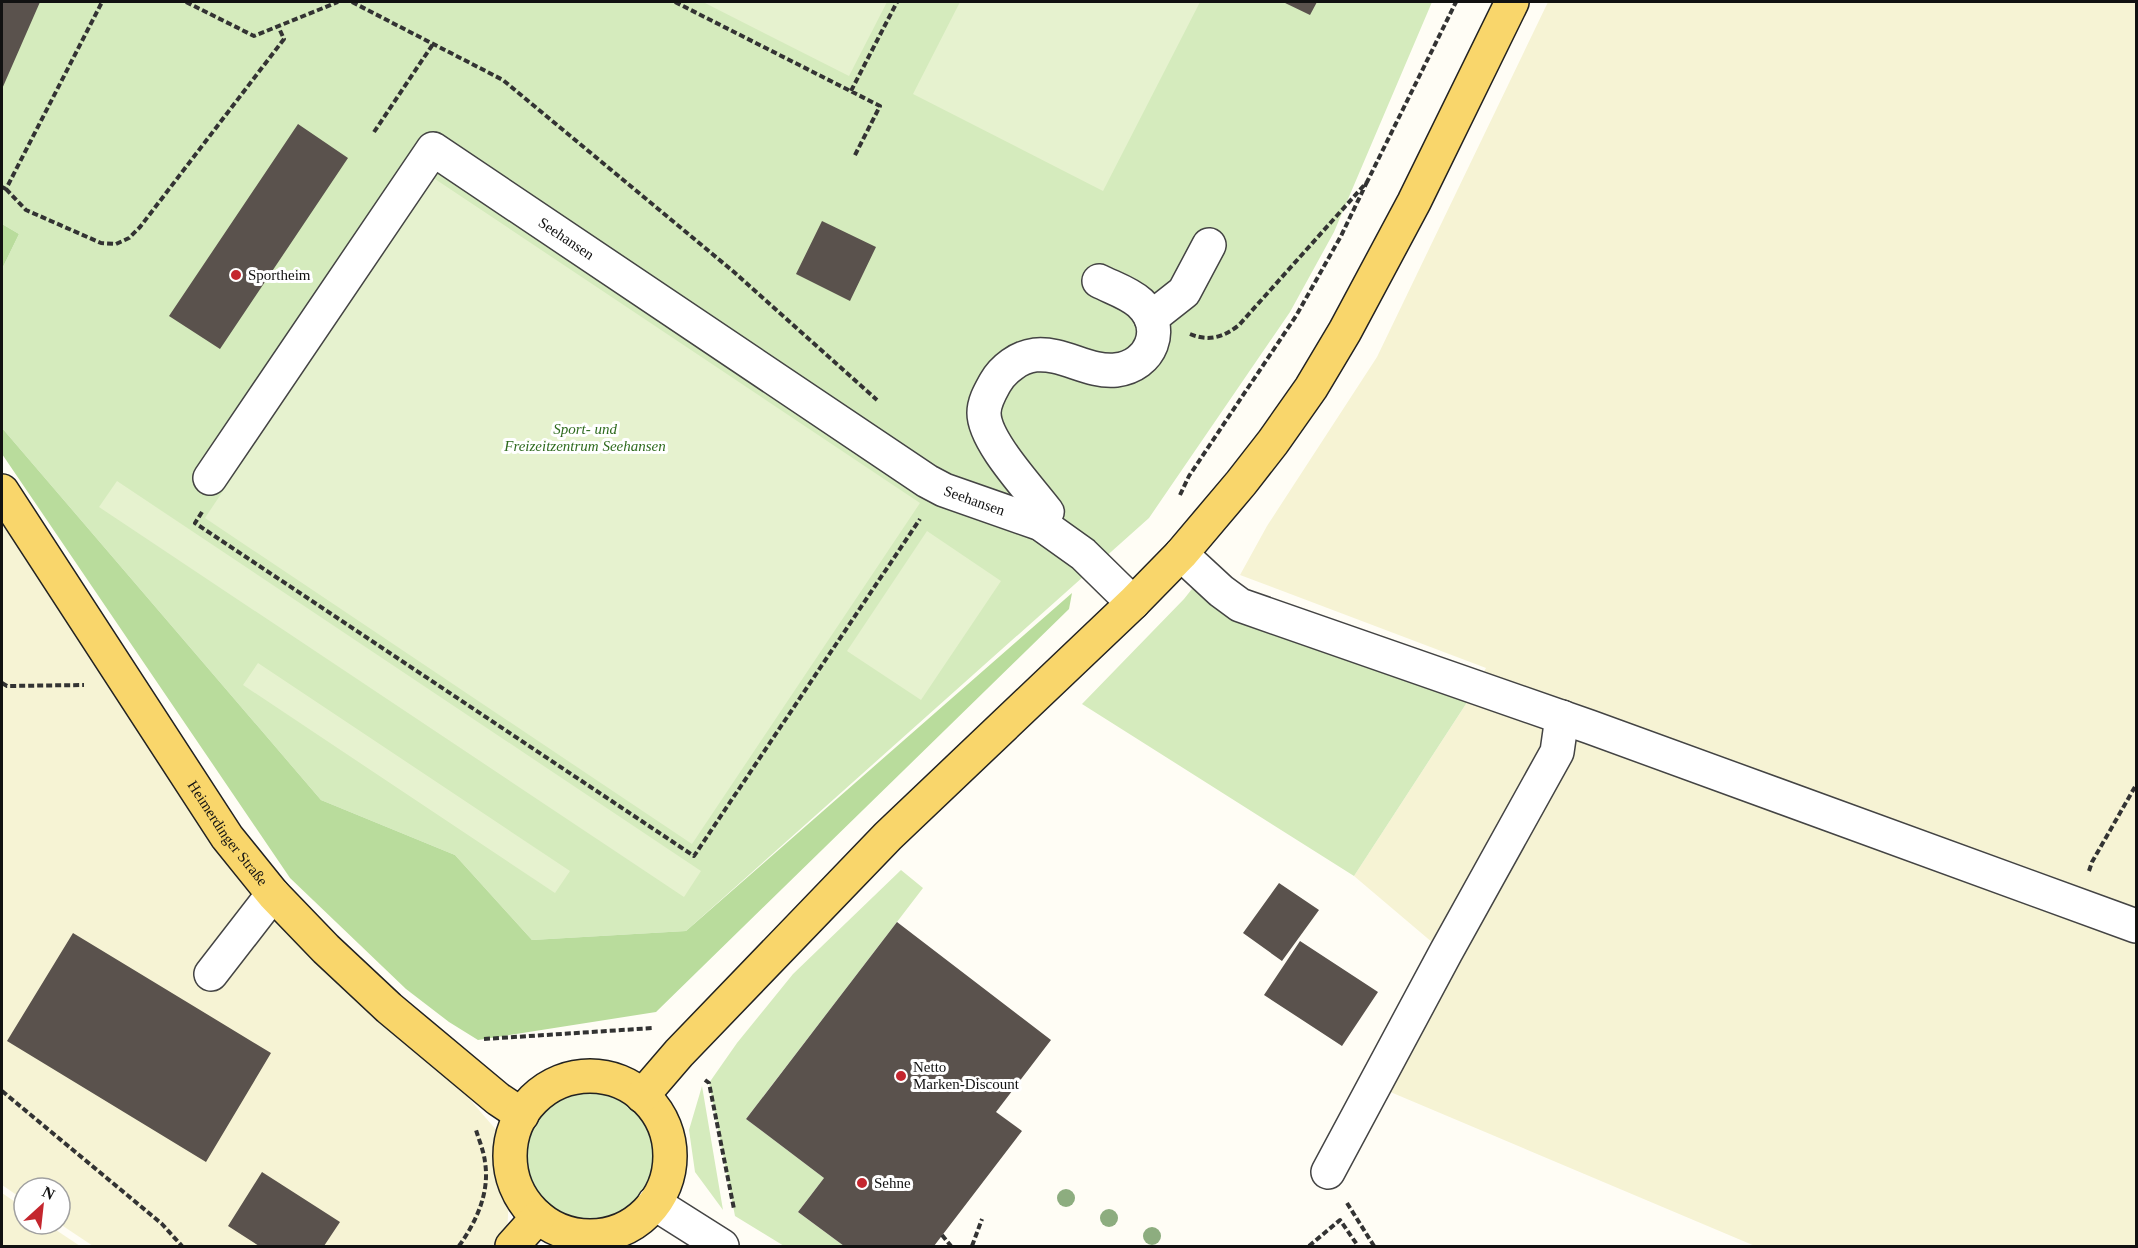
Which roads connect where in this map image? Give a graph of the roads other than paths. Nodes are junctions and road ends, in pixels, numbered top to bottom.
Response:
1 (1512, 2) edge
2 (1209, 245) dead end
3 (1100, 282) dead end
4 (1151, 318) junction
5 (210, 478) road end
6 (2, 491) edge
7 (1041, 524) junction
8 (1181, 554) junction
9 (1133, 603) junction
10 (1562, 717) junction
11 (273, 894) junction
12 (2136, 926) edge
13 (211, 974) dead end
14 (642, 1096) junction
15 (522, 1115) junction
16 (1328, 1172) road end
17 (654, 1203) junction
18 (538, 1217) junction
19 (512, 1246) edge
20 (722, 1246) edge

1 - 8 main road
2 - 4 street
3 - 4 street
4 - 7 street
5 - 7 street, Seehansen
6 - 11 main road, Heimerdinger Straße
7 - 9 street, Seehansen
8 - 9 main road
8 - 10 street
9 - 14 main road
10 - 12 street
10 - 16 street
11 - 13 street
11 - 15 main road, Heimerdinger Straße
14 - 15 main road
14 - 17 main road
15 - 18 main road
17 - 18 main road
17 - 20 street
18 - 19 main road

